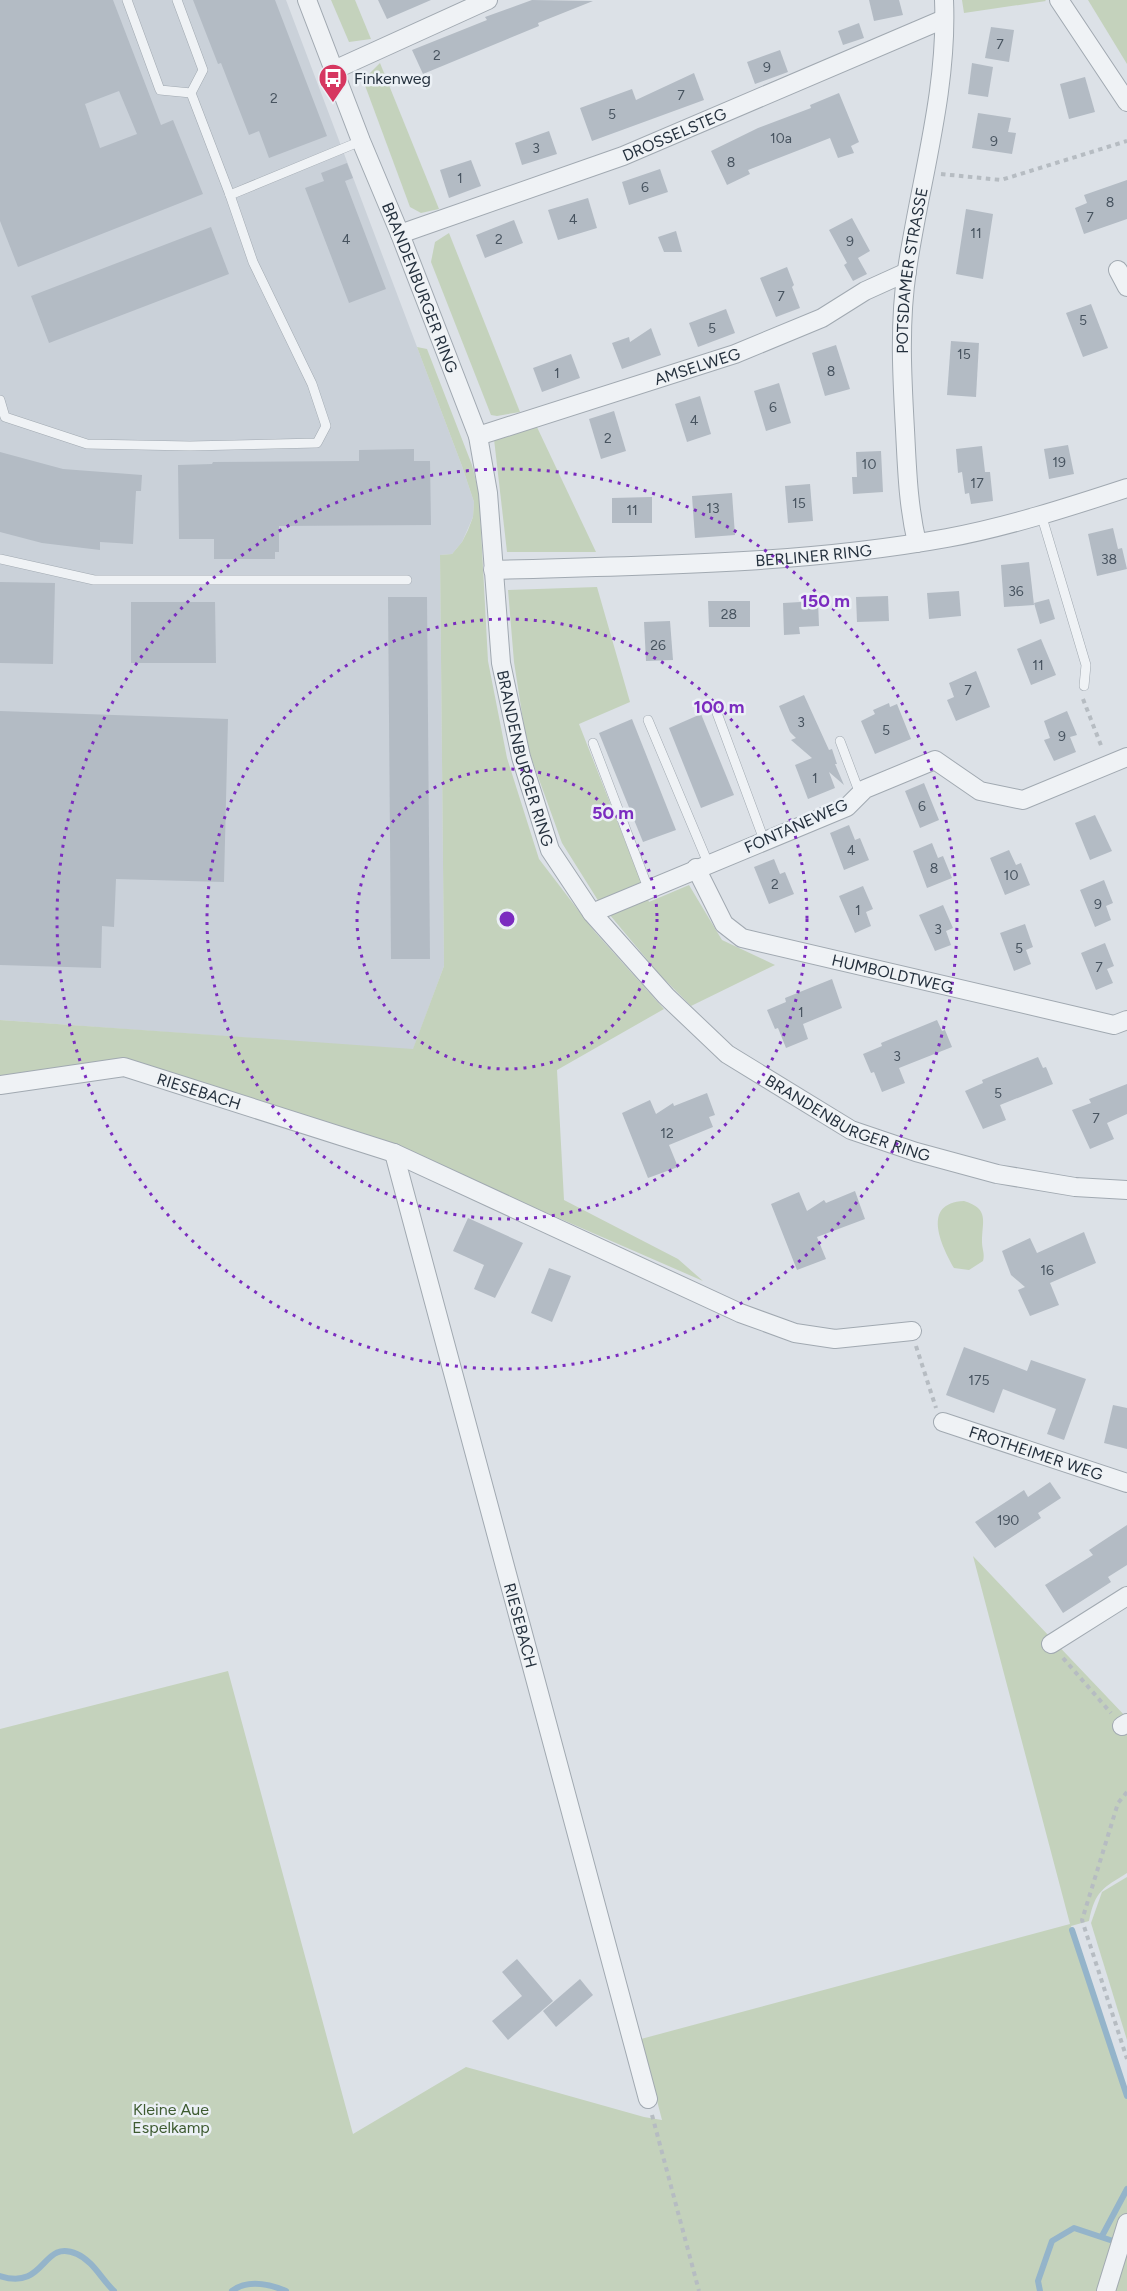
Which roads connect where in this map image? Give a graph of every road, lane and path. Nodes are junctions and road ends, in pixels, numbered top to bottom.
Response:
1 (128, 0) edge
2 (177, 0) edge
3 (308, 0) edge
4 (488, 0) edge
5 (944, 0) edge
6 (1059, 0) edge
7 (945, 19) junction
8 (334, 70) junction
9 (191, 93) junction
10 (1127, 102) edge
11 (360, 141) junction
12 (1127, 141) edge
13 (926, 172) junction
14 (230, 195) junction
15 (400, 234) junction
16 (1118, 270) dead end
17 (907, 272) junction
18 (1127, 287) edge
19 (0, 400) edge
20 (478, 436) junction
21 (1127, 488) edge
22 (1041, 514) junction
23 (917, 543) junction
24 (0, 559) edge
25 (493, 570) junction
26 (406, 580) dead end
27 (1084, 686) joint
28 (717, 713) dead end
29 (648, 720) dead end
30 (840, 741) dead end
31 (593, 743) dead end
32 (1127, 758) edge
33 (1109, 765) junction
34 (860, 794) junction
35 (764, 840) junction
36 (702, 866) junction
37 (648, 888) junction
38 (592, 913) junction
39 (1127, 1020) edge
40 (0, 1085) edge
41 (394, 1153) junction
42 (1127, 1190) edge
43 (912, 1331) joint
44 (943, 1422) joint
45 (1127, 1483) edge
46 (1127, 1596) edge
47 (1051, 1644) joint
48 (1124, 1724) edge
49 (1127, 1792) edge
50 (1127, 2059) edge
51 (648, 2099) joint
52 (1126, 2226) edge
53 (699, 2291) edge
54 (1106, 2291) edge

1 - 9 lane
2 - 9 lane
3 - 8 street, BRANDENBURGER RING
4 - 8 street
5 - 7 street, POTSDAMER STRASSE
6 - 10 street
7 - 13 street, POTSDAMER STRASSE
7 - 15 street, DROSSELSTEG
8 - 11 street, BRANDENBURGER RING
9 - 14 lane
11 - 14 lane
11 - 15 street, BRANDENBURGER RING
12 - 13 path
13 - 17 street, POTSDAMER STRASSE
14 - 19 lane
15 - 20 street, BRANDENBURGER RING
16 - 18 street
17 - 20 street, AMSELWEG
17 - 23 street, POTSDAMER STRASSE
20 - 25 street, BRANDENBURGER RING
21 - 22 street, BERLINER RING
22 - 23 street, BERLINER RING
22 - 27 lane
23 - 25 street, BERLINER RING
24 - 26 lane
25 - 38 street, BRANDENBURGER RING
27 - 33 path
28 - 35 lane
29 - 36 lane
30 - 34 lane
31 - 37 lane
32 - 33 street, FONTANEWEG
33 - 34 street, FONTANEWEG
34 - 35 street, FONTANEWEG
35 - 36 street, FONTANEWEG
36 - 37 street, FONTANEWEG
36 - 39 street, HUMBOLDTWEG
37 - 38 street, FONTANEWEG
38 - 42 street, BRANDENBURGER RING
40 - 41 street, RIESEBACH
41 - 43 street, RIESEBACH
41 - 51 street, RIESEBACH
43 - 44 path
44 - 45 street, FROTHEIMER WEG
46 - 47 street
47 - 48 path
49 - 50 path
51 - 53 path
52 - 54 street

